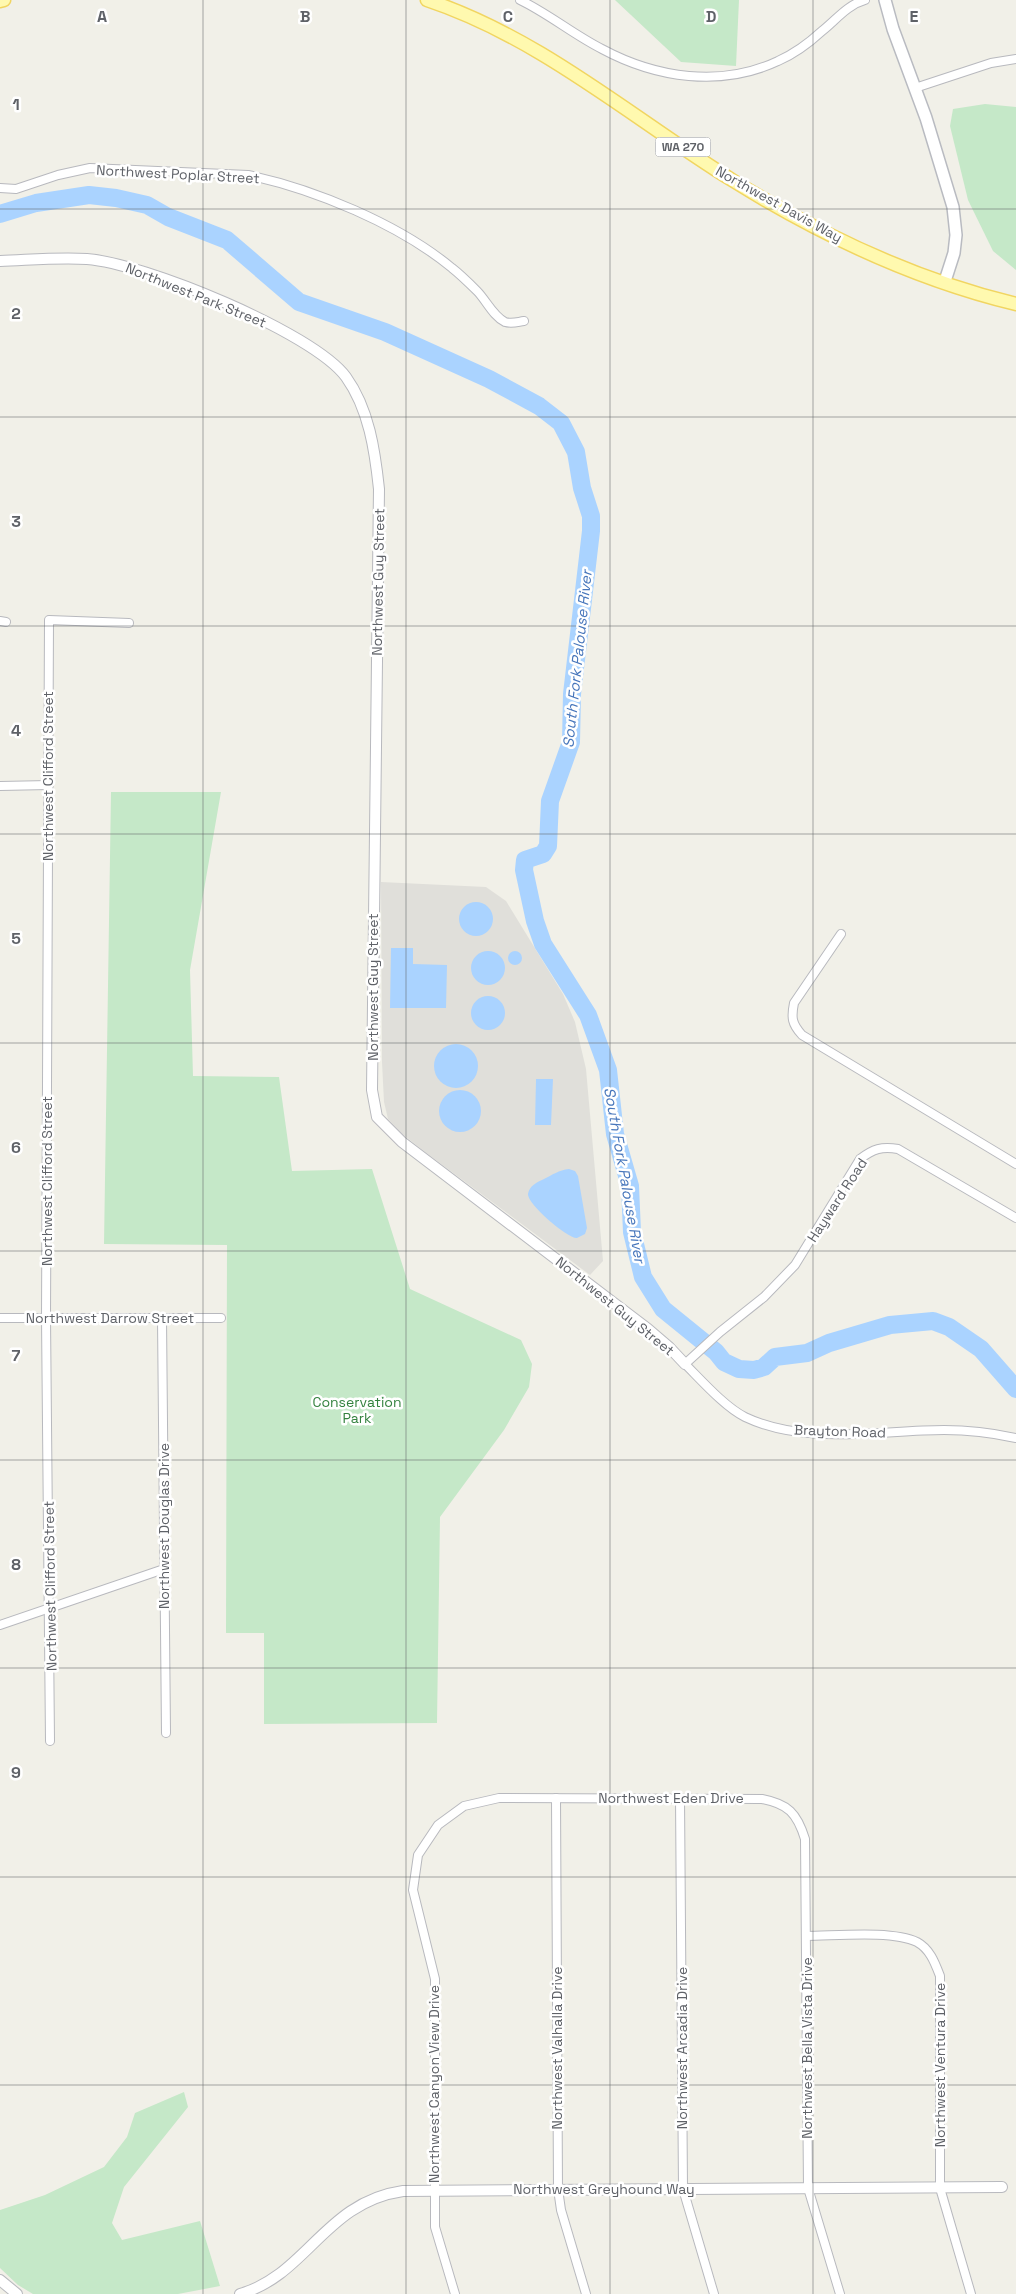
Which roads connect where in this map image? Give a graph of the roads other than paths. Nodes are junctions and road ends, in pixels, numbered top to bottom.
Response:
1 (4, 0) edge
2 (427, 0) edge
3 (520, 0) edge
4 (865, 0) edge
5 (885, 0) edge
6 (0, 1) edge
7 (1016, 59) edge
8 (915, 88) junction
9 (0, 188) edge
10 (0, 261) edge
11 (945, 281) junction
12 (1016, 304) edge
13 (524, 321) dead end
14 (376, 461) joint
15 (129, 623) dead end
16 (49, 785) junction
17 (0, 786) edge
18 (841, 934) dead end
19 (1016, 1164) edge
20 (1016, 1218) edge
21 (0, 1318) edge
22 (46, 1318) junction
23 (221, 1318) dead end
24 (162, 1319) junction
25 (686, 1364) junction
26 (1016, 1438) edge
27 (164, 1569) junction
28 (51, 1608) junction
29 (0, 1625) edge
30 (166, 1733) dead end
31 (50, 1741) dead end
32 (556, 1798) junction
33 (680, 1798) junction
34 (784, 1805) joint
35 (806, 1936) junction
36 (1002, 2187) dead end
37 (808, 2188) junction
38 (940, 2188) junction
39 (558, 2189) junction
40 (683, 2189) junction
41 (434, 2190) junction
42 (0, 2280) edge
43 (17, 2294) edge
44 (240, 2294) edge
45 (455, 2294) edge
46 (586, 2294) edge
47 (714, 2294) edge
48 (840, 2294) edge
49 (971, 2294) edge

1 - 6 main road
2 - 11 main road, Northwest Davis Way / WA 270
3 - 4 street
5 - 8 main road
7 - 8 street
8 - 11 main road
9 - 13 street, Northwest Poplar Street
10 - 14 street, Northwest Park Street
11 - 12 main road, Northwest Davis Way / WA 270
14 - 25 street, Northwest Guy Street
15 - 16 street, Northwest Clifford Street
16 - 17 street
16 - 22 street, Northwest Clifford Street
18 - 19 street
20 - 25 street, Hayward Road
21 - 22 street, Northwest Darrow Street
22 - 24 street, Northwest Darrow Street
22 - 28 street, Northwest Clifford Street
23 - 24 street, Northwest Darrow Street
24 - 27 street, Northwest Douglas Drive
25 - 26 street, Brayton Road
27 - 28 street
27 - 30 street, Northwest Douglas Drive
28 - 29 street
28 - 31 street, Northwest Clifford Street
32 - 33 street, Northwest Eden Drive
32 - 39 street, Northwest Valhalla Drive
32 - 41 street, Northwest Canyon View Drive
33 - 34 street, Northwest Eden Drive
33 - 40 street, Northwest Arcadia Drive
34 - 35 street, Northwest Bella Vista Drive
35 - 37 street, Northwest Bella Vista Drive
35 - 38 street, Northwest Ventura Drive
36 - 38 street, Northwest Greyhound Way
37 - 38 street, Northwest Greyhound Way
37 - 40 street, Northwest Greyhound Way
37 - 48 street, Northwest Bella Vista Drive
38 - 49 street, Northwest Ventura Drive
39 - 40 street, Northwest Greyhound Way
39 - 41 street, Northwest Greyhound Way
39 - 46 street, Northwest Valhalla Drive
40 - 47 street, Northwest Arcadia Drive
41 - 44 street, Northwest Greyhound Way
41 - 45 street, Northwest Canyon View Drive
42 - 43 street

